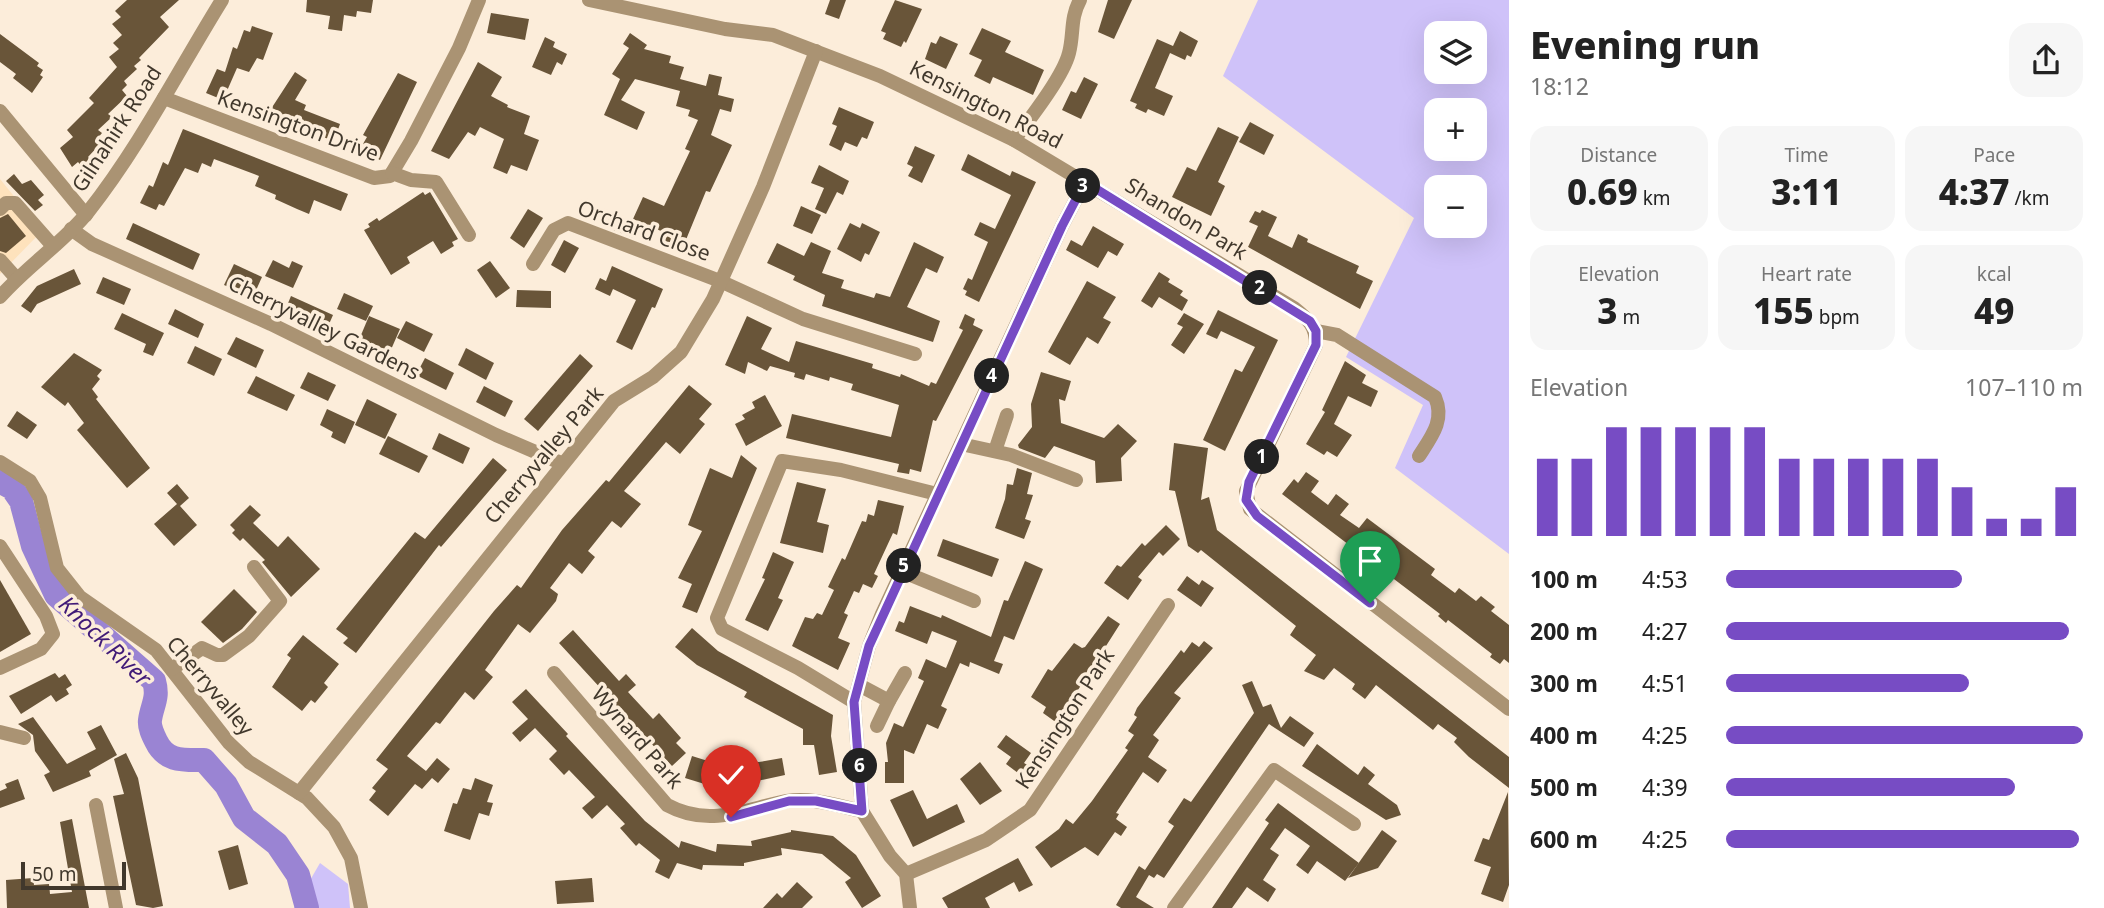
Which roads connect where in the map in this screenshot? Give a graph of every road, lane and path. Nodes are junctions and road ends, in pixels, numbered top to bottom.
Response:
1 (221, 0) edge
2 (479, 0) edge
3 (589, 0) edge
4 (1080, 0) edge
5 (621, 3) edge
6 (816, 51) junction
7 (164, 97) junction
8 (0, 111) edge
9 (1014, 141) junction
10 (392, 173) junction
11 (1085, 182) junction
12 (0, 209) edge
13 (86, 215) junction
14 (71, 229) junction
15 (469, 234) dead end
16 (52, 245) junction
17 (0, 260) edge
18 (533, 264) dead end
19 (17, 279) junction
20 (720, 281) junction
21 (0, 298) edge
22 (1316, 331) junction
23 (915, 354) dead end
24 (1007, 415) dead end
25 (961, 444) junction
26 (995, 451) junction
27 (1419, 456) dead end
28 (0, 462) edge
29 (561, 463) junction
30 (1076, 480) dead end
31 (937, 494) junction
32 (0, 546) edge
33 (254, 567) dead end
34 (901, 571) junction
35 (974, 601) dead end
36 (1168, 605) dead end
37 (0, 668) edge
38 (172, 669) junction
39 (554, 673) dead end
40 (905, 673) dead end
41 (859, 685) junction
42 (889, 701) junction
43 (854, 702) junction
44 (1509, 709) edge
45 (877, 726) dead end
46 (0, 732) edge
47 (24, 738) dead end
48 (299, 793) junction
49 (96, 806) dead end
50 (862, 811) junction
51 (1354, 824) dead end
52 (906, 874) junction
53 (116, 908) edge
54 (361, 908) edge
55 (910, 908) edge
56 (1174, 908) edge

1 - 7 street, Gilnahirk Road
2 - 10 street, Kensington Drive
3 - 5 street, Kensington Road
4 - 9 street
5 - 6 street, Kensington Road
6 - 9 street, Kensington Road
6 - 20 street, Cherryvalley Park
7 - 10 street, Kensington Drive
7 - 13 street, Gilnahirk Road
8 - 13 street
9 - 11 street, Kensington Road
10 - 15 street
11 - 22 street, Shandon Park
11 - 25 street
12 - 16 street
13 - 14 street, Gilnahirk Road
14 - 16 street, Gilnahirk Road
14 - 29 street, Cherryvalley Gardens
16 - 19 street, Gilnahirk Road
17 - 19 street
18 - 20 street, Orchard Close
19 - 21 street, Gilnahirk Road
20 - 23 street, Orchard Close
20 - 29 street, Cherryvalley Park
22 - 27 street
22 - 44 street
24 - 26 street
25 - 26 street
25 - 31 street
26 - 30 street
28 - 38 street, Cherryvalley
29 - 48 street, Cherryvalley Park
31 - 34 street
31 - 43 street
32 - 37 street
33 - 38 street
34 - 35 street
34 - 41 street
36 - 52 street, Kensington Park
38 - 48 street, Cherryvalley
39 - 50 street, Wynard Park
40 - 42 street
41 - 42 street
41 - 43 street
42 - 45 street
43 - 50 street
46 - 47 street
48 - 54 street, Cherryvalley
49 - 53 street
50 - 52 street
51 - 56 street
52 - 55 street

